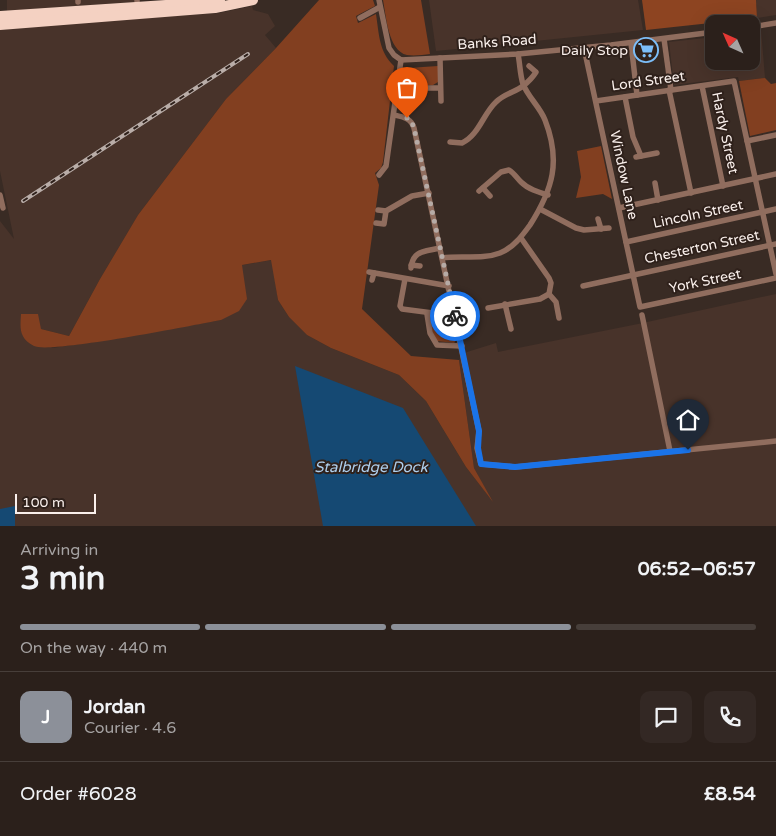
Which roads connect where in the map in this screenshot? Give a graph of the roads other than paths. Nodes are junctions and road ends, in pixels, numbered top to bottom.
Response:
1 (220, 0) edge
2 (253, 0) edge
3 (380, 3) edge
4 (0, 16) edge
5 (360, 18) dead end
6 (776, 23) edge
7 (0, 25) edge
8 (760, 26) edge
9 (705, 33) edge
10 (664, 39) junction
11 (630, 43) junction
12 (584, 48) junction
13 (518, 54) junction
14 (440, 58) junction
15 (401, 60) junction
16 (529, 66) dead end
17 (524, 86) junction
18 (702, 86) junction
19 (426, 88) dead end
20 (440, 88) junction
21 (670, 90) junction
22 (637, 95) junction
23 (625, 97) junction
24 (441, 101) dead end
25 (596, 101) junction
26 (394, 115) junction
27 (776, 135) edge
28 (747, 141) junction
29 (450, 142) dead end
30 (657, 153) dead end
31 (776, 174) edge
32 (379, 175) dead end
33 (755, 179) junction
34 (655, 183) dead end
35 (723, 186) junction
36 (429, 193) junction
37 (691, 193) junction
38 (548, 194) junction
39 (0, 195) edge
40 (490, 196) dead end
41 (658, 200) junction
42 (3, 208) dead end
43 (540, 208) junction
44 (619, 208) junction
45 (378, 210) dead end
46 (776, 210) edge
47 (386, 211) junction
48 (763, 212) junction
49 (598, 219) dead end
50 (376, 223) dead end
51 (609, 228) dead end
52 (601, 229) junction
53 (521, 238) junction
54 (626, 242) junction
55 (773, 245) edge
56 (440, 248) junction
57 (442, 258) junction
58 (420, 266) dead end
59 (776, 274) edge
60 (633, 275) junction
61 (776, 278) edge
62 (405, 279) junction
63 (372, 280) dead end
64 (449, 286) junction
65 (584, 286) dead end
66 (550, 294) junction
67 (505, 304) junction
68 (488, 308) dead end
69 (640, 308) joint
70 (427, 314) junction
71 (642, 315) dead end
72 (456, 316) junction
73 (559, 318) dead end
74 (510, 329) dead end
75 (462, 346) junction
76 (776, 441) edge
77 (670, 451) junction

1 - 4 highway
2 - 7 highway
3 - 5 street
3 - 15 street
6 - 8 street
9 - 10 street, Banks Road
10 - 11 street, Banks Road
10 - 21 street
11 - 12 street, Banks Road
11 - 22 street
12 - 13 street, Banks Road
12 - 25 street, Window Lane
13 - 14 street, Banks Road
13 - 17 street
14 - 15 street, Banks Road
14 - 20 street
15 - 26 street
16 - 17 street
17 - 29 street
17 - 38 street
18 - 21 street, Lord Street
18 - 28 street, Lord Street
18 - 35 street, Hardy Street
19 - 20 street
20 - 24 street
21 - 22 street, Lord Street
21 - 37 street
22 - 23 street, Lord Street
23 - 25 street, Lord Street
23 - 30 street
25 - 44 street, Window Lane
26 - 32 street
26 - 36 street
27 - 28 street
28 - 33 street
31 - 33 street
33 - 35 street
33 - 48 street
34 - 41 street
35 - 37 street
36 - 47 street
36 - 56 street
37 - 41 street
38 - 40 street
38 - 43 street
39 - 42 street
41 - 44 street
43 - 52 street
43 - 53 street
44 - 54 street, Window Lane
45 - 47 street
46 - 48 street, Lincoln Street
47 - 50 street
48 - 54 street, Lincoln Street
48 - 55 street
49 - 52 street
51 - 52 street
53 - 57 street
53 - 66 street
54 - 60 street, Window Lane
55 - 59 street
55 - 60 street, Chesterton Street
56 - 57 street
56 - 58 street
57 - 64 street
60 - 65 street, Chesterton Street
60 - 69 street, Window Lane
61 - 69 street, York Street
62 - 63 street
62 - 64 street
62 - 70 street
64 - 72 street
66 - 67 street
66 - 73 street
67 - 68 street
67 - 74 street
70 - 72 street
70 - 75 street
71 - 77 street
72 - 75 street
75 - 77 street
76 - 77 street

